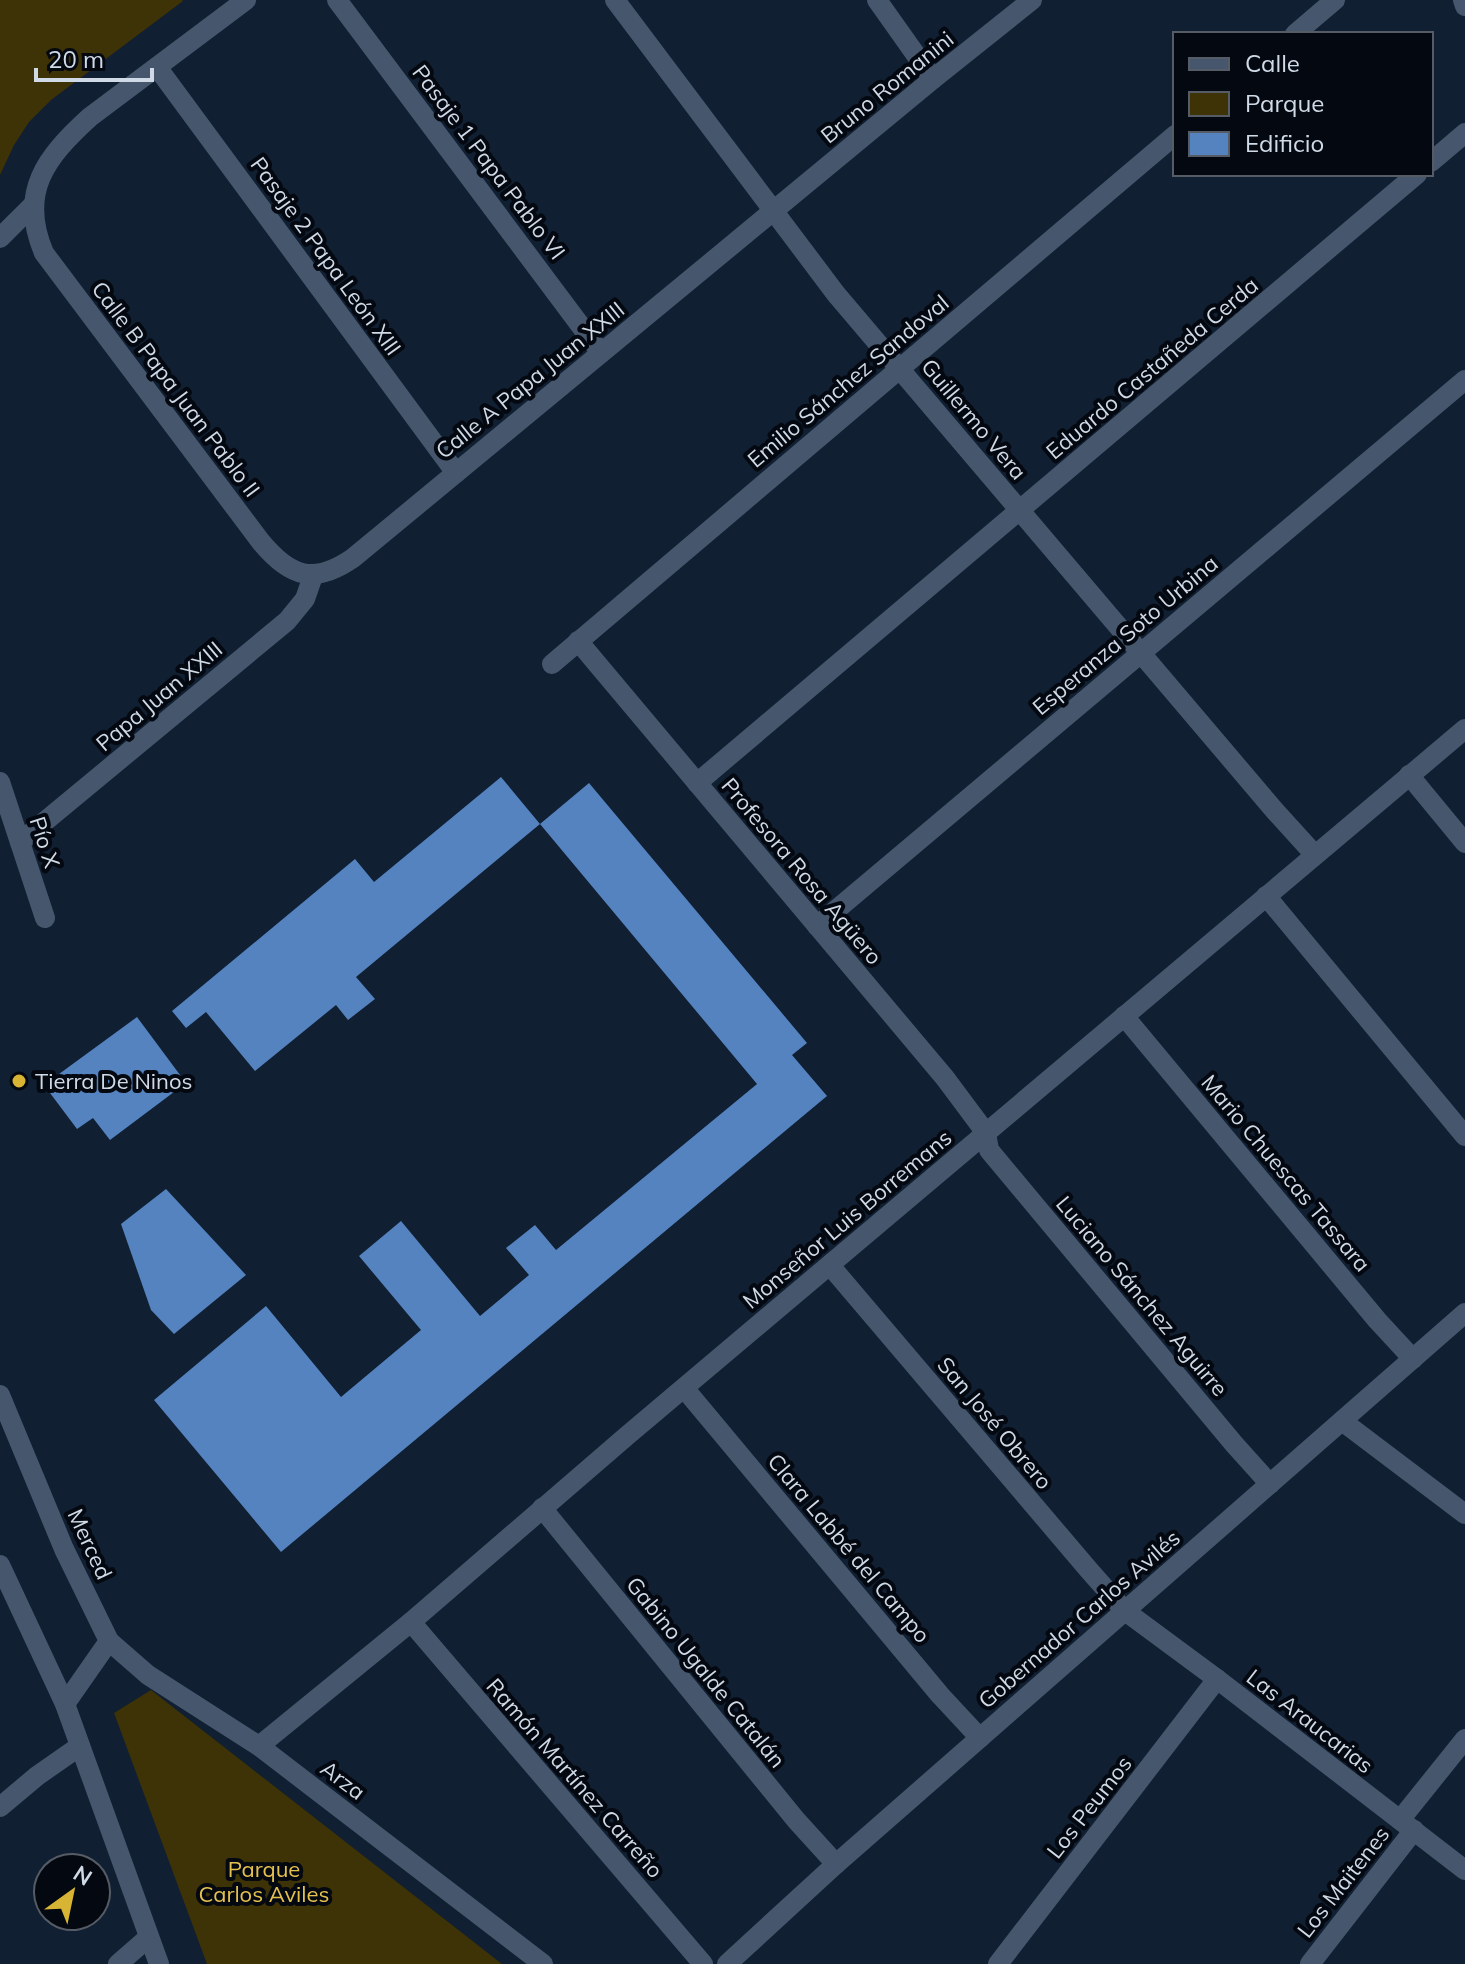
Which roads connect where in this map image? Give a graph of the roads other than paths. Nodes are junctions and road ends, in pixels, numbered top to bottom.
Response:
1 (246, 0) edge
2 (337, 0) edge
3 (615, 0) edge
4 (877, 0) edge
5 (1032, 0) edge
6 (1335, 0) edge
7 (1463, 0) edge
8 (1465, 6) edge
9 (1297, 32) edge
10 (157, 67) junction
11 (933, 79) junction
12 (1465, 133) edge
13 (1173, 137) edge
14 (1433, 160) edge
15 (1415, 176) edge
16 (33, 205) junction
17 (773, 212) junction
18 (0, 238) edge
19 (601, 353) junction
20 (900, 368) junction
21 (1465, 380) edge
22 (456, 473) junction
23 (1021, 511) junction
24 (313, 576) junction
25 (578, 641) junction
26 (1141, 653) junction
27 (552, 664) dead end
28 (1465, 729) edge
29 (1409, 775) junction
30 (0, 782) edge
31 (697, 783) junction
32 (20, 842) junction
33 (1465, 843) edge
34 (1315, 855) junction
35 (1266, 896) junction
36 (45, 918) dead end
37 (817, 926) junction
38 (1124, 1016) junction
39 (986, 1133) junction
40 (1465, 1136) edge
41 (832, 1263) junction
42 (1465, 1313) edge
43 (1413, 1359) junction
44 (684, 1388) junction
45 (0, 1395) edge
46 (1342, 1421) junction
47 (1270, 1484) junction
48 (542, 1508) junction
49 (1465, 1514) edge
50 (0, 1565) edge
51 (1125, 1611) junction
52 (411, 1622) junction
53 (109, 1641) junction
54 (1217, 1679) junction
55 (65, 1704) junction
56 (980, 1738) junction
57 (1465, 1739) edge
58 (80, 1746) junction
59 (259, 1746) junction
60 (0, 1807) edge
61 (1407, 1825) junction
62 (836, 1864) junction
63 (1465, 1870) edge
64 (149, 1937) junction
65 (118, 1964) edge
66 (159, 1964) edge
67 (543, 1964) edge
68 (703, 1964) edge
69 (727, 1964) edge
70 (998, 1964) edge
71 (1310, 1964) edge

1 - 10 street
2 - 19 street, Pasaje 1 Papa Pablo VI
3 - 17 street, Guillermo Vera
4 - 11 street
5 - 11 street, Bruno Romanini
6 - 9 street
7 - 8 street
10 - 16 street
10 - 22 street, Pasaje 2 Papa León XIII
11 - 17 street, Bruno Romanini
12 - 14 street
13 - 20 street, Emilio Sánchez Sandoval
15 - 23 street, Eduardo Castañeda Cerda
16 - 18 street
16 - 24 street, Calle B Papa Juan Pablo II
17 - 19 street, Calle A Papa Juan XXIII
17 - 20 street, Guillermo Vera
19 - 22 street, Calle A Papa Juan XXIII
20 - 23 street, Guillermo Vera
20 - 25 street, Emilio Sánchez Sandoval
21 - 26 street, Esperanza Soto Urbina
22 - 24 street, Calle A Papa Juan XXIII
23 - 26 street, Guillermo Vera
23 - 31 street, Eduardo Castañeda Cerda
24 - 32 street, Papa Juan XXIII
25 - 27 street, Emilio Sánchez Sandoval
25 - 31 street, Profesora Rosa Agüero
26 - 34 street, Guillermo Vera
26 - 37 street, Esperanza Soto Urbina
28 - 29 street, Monseñor Luis Borremans
29 - 33 street
29 - 34 street, Monseñor Luis Borremans
30 - 32 street, Pío X
31 - 37 street, Profesora Rosa Agüero
32 - 36 street, Pío X
34 - 35 street, Monseñor Luis Borremans
35 - 38 street, Monseñor Luis Borremans
35 - 40 street
37 - 39 street, Profesora Rosa Agüero
38 - 39 street, Monseñor Luis Borremans
38 - 43 street, Mario Chuescas Tassara
39 - 41 street, Monseñor Luis Borremans
39 - 47 street, Luciano Sánchez Aguirre
41 - 44 street, Monseñor Luis Borremans
41 - 51 street, San José Obrero
42 - 43 street, Gobernador Carlos Avilés
43 - 46 street, Gobernador Carlos Avilés
44 - 48 street, Monseñor Luis Borremans
44 - 56 street, Clara Labbé del Campo
45 - 53 street, Merced
46 - 47 street, Gobernador Carlos Avilés
46 - 49 street
47 - 51 street, Gobernador Carlos Avilés
48 - 52 street, Monseñor Luis Borremans
48 - 62 street, Gabino Ugalde Catalán
50 - 55 street
51 - 54 street, Las Araucarias
51 - 56 street, Gobernador Carlos Avilés
52 - 59 street, Monseñor Luis Borremans
52 - 68 street, Ramón Martínez Carreño
53 - 55 street
53 - 59 street, Arza
54 - 61 street, Las Araucarias
54 - 70 street, Los Peumos
55 - 58 street
56 - 62 street, Gobernador Carlos Avilés
57 - 61 street, Los Maitenes
58 - 60 street
58 - 64 street
59 - 67 street, Arza
61 - 63 street, Las Araucarias
61 - 71 street, Los Maitenes
62 - 69 street, Gobernador Carlos Avilés
64 - 65 street
64 - 66 street

